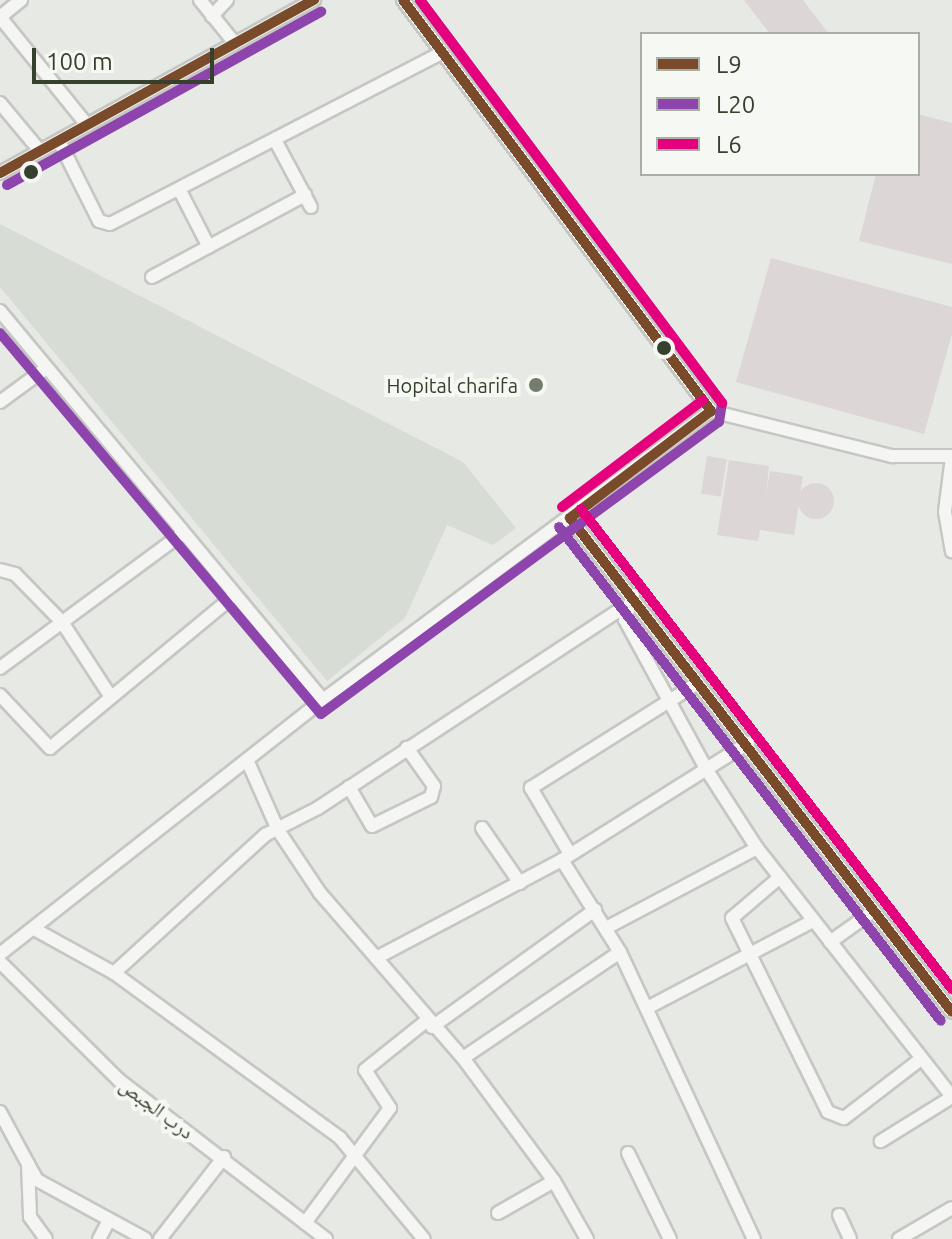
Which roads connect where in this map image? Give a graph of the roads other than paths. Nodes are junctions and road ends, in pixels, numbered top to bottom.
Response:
1 (21, 0) edge
2 (200, 0) edge
3 (227, 0) edge
4 (314, 0) edge
5 (403, 0) edge
6 (212, 16) junction
7 (0, 17) edge
8 (233, 41) junction
9 (441, 53) junction
10 (0, 103) edge
11 (87, 125) junction
12 (275, 140) junction
13 (59, 141) junction
14 (40, 151) junction
15 (0, 173) edge
16 (179, 189) junction
17 (209, 247) junction
18 (152, 277) dead end
19 (0, 311) edge
20 (45, 369) junction
21 (0, 402) edge
22 (711, 411) junction
23 (952, 456) edge
24 (570, 518) junction
25 (183, 533) junction
26 (952, 551) edge
27 (0, 570) edge
28 (633, 595) junction
29 (234, 596) junction
30 (624, 607) junction
31 (62, 622) junction
32 (0, 668) edge
33 (698, 683) junction
34 (109, 694) junction
35 (0, 695) edge
36 (323, 700) junction
37 (673, 702) junction
38 (748, 743) junction
39 (407, 748) junction
40 (247, 760) junction
41 (708, 772) junction
42 (349, 787) junction
43 (482, 828) dead end
44 (278, 830) junction
45 (757, 848) junction
46 (566, 857) junction
47 (780, 877) junction
48 (520, 883) junction
49 (595, 910) junction
50 (872, 912) junction
51 (813, 921) junction
52 (606, 928) junction
53 (36, 930) junction
54 (830, 942) junction
55 (620, 952) junction
56 (0, 954) edge
57 (749, 955) junction
58 (376, 958) junction
59 (0, 962) edge
60 (114, 973) junction
61 (647, 1008) junction
62 (952, 1012) edge
63 (428, 1024) junction
64 (463, 1058) junction
65 (921, 1059) junction
66 (0, 1112) edge
67 (881, 1141) dead end
68 (354, 1151) junction
69 (628, 1153) dead end
70 (224, 1157) junction
71 (28, 1164) junction
72 (554, 1181) junction
73 (952, 1208) edge
74 (498, 1213) dead end
75 (839, 1215) dead end
76 (109, 1220) junction
77 (305, 1223) junction
78 (46, 1239) edge
79 (99, 1239) edge
80 (145, 1239) edge
81 (160, 1239) edge
82 (326, 1239) edge
83 (424, 1239) edge
84 (587, 1239) edge
85 (670, 1239) edge
86 (754, 1239) edge
87 (850, 1239) edge
88 (899, 1239) edge

1 - 7 street
2 - 6 street
3 - 6 street
4 - 8 street
5 - 9 street
6 - 8 street
7 - 11 street
8 - 11 street
9 - 12 street
9 - 22 street
10 - 14 street
11 - 13 street
12 - 16 street
12 - 17 street
13 - 14 street
13 - 16 street
14 - 15 street
16 - 17 street
17 - 18 street
19 - 20 street
20 - 21 street
20 - 25 street
22 - 23 street
22 - 24 street
23 - 26 street
24 - 28 street
24 - 36 street
25 - 29 street
25 - 31 street
27 - 31 street
28 - 30 street
28 - 33 street
29 - 34 street
29 - 36 street
30 - 37 street
30 - 39 street
31 - 32 street
31 - 34 street
33 - 37 street
33 - 38 street
34 - 35 street
36 - 40 street
37 - 41 street
37 - 46 street
38 - 41 street
38 - 50 street
39 - 42 street
39 - 42 street
40 - 44 street
40 - 53 street
41 - 45 street
41 - 46 street
42 - 44 street
43 - 48 street
44 - 58 street
44 - 60 street
45 - 47 street
45 - 52 street
46 - 48 street
46 - 49 street
47 - 51 street
47 - 57 street
48 - 58 street
49 - 52 street
49 - 63 street
50 - 54 street
50 - 62 street
51 - 54 street
51 - 57 street
52 - 55 street
53 - 56 street
53 - 60 street
54 - 65 street
55 - 61 street
55 - 64 street
57 - 61 street
57 - 65 street
58 - 63 street
59 - 70 street, درب الجبص
60 - 68 street
61 - 86 street
63 - 64 street
63 - 68 street
64 - 72 street
65 - 67 street
66 - 71 street
68 - 77 street
68 - 83 street
69 - 85 street
70 - 77 street, درب الجبص
70 - 81 street
71 - 76 street
71 - 78 street
72 - 74 street
72 - 84 street
73 - 88 street
75 - 87 street
76 - 79 street
76 - 80 street
77 - 82 street, درب الجبص

